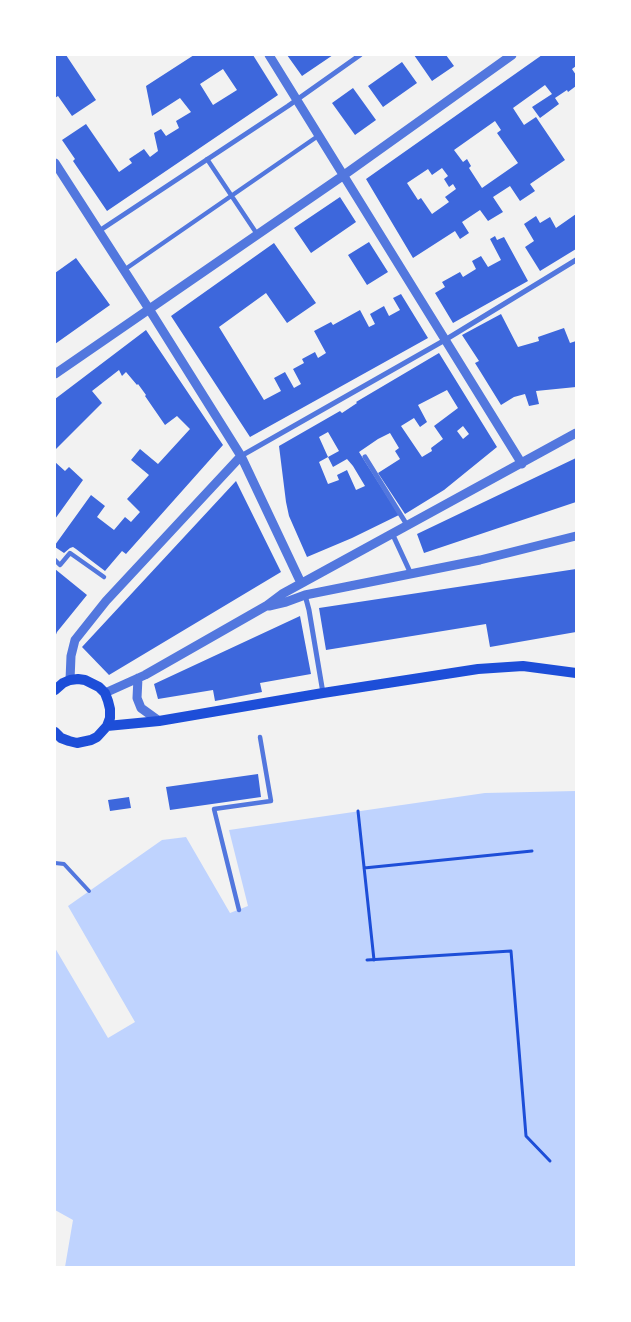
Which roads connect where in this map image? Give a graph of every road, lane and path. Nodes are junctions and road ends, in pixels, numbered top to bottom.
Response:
1 (270, 55) edge
2 (360, 55) edge
3 (512, 55) edge
4 (297, 100) junction
5 (319, 136) junction
6 (207, 160) junction
7 (55, 163) edge
8 (344, 175) junction
9 (232, 196) junction
10 (99, 231) junction
11 (257, 234) junction
12 (576, 260) edge
13 (124, 270) junction
14 (149, 309) junction
15 (445, 340) junction
16 (55, 374) edge
17 (576, 434) edge
18 (241, 456) junction
19 (365, 457) dead end
20 (522, 464) junction
21 (407, 525) junction
22 (392, 533) junction
23 (576, 536) edge
24 (55, 560) edge
25 (411, 574) junction
26 (104, 577) dead end
27 (300, 583) junction
28 (305, 595) junction
29 (266, 606) junction
30 (576, 673) edge
31 (138, 678) junction
32 (70, 680) junction
33 (55, 690) edge
34 (105, 693) junction
35 (323, 693) junction
36 (159, 721) junction
37 (106, 726) junction
38 (57, 737) edge
39 (260, 737) dead end
40 (358, 812) dead end
41 (532, 852) dead end
42 (55, 863) edge
43 (364, 868) junction
44 (89, 891) dead end
45 (239, 910) dead end
46 (367, 960) dead end
47 (374, 960) junction
48 (550, 1161) dead end

1 - 4 street
2 - 4 street
3 - 8 street
4 - 5 street
4 - 6 street
5 - 8 street
5 - 9 street
6 - 9 street
6 - 10 street
7 - 10 street
8 - 11 street
8 - 15 street
9 - 11 street
9 - 13 street
10 - 13 street
11 - 14 street
12 - 15 street
13 - 14 street
14 - 16 street
14 - 18 street
15 - 18 street
15 - 20 street
17 - 20 street
18 - 27 street
18 - 32 street
19 - 21 street
20 - 21 street
21 - 22 street
22 - 25 street
22 - 27 street
23 - 25 street
24 - 26 street
25 - 28 street
27 - 29 street
28 - 29 street
28 - 35 street
29 - 31 street
30 - 35 main road
31 - 34 street
31 - 36 street
32 - 33 main road
32 - 34 main road
34 - 37 main road
35 - 36 main road
36 - 37 main road
37 - 38 main road
39 - 45 street
40 - 43 path
41 - 43 path
42 - 44 lane
43 - 47 path
46 - 47 path
47 - 48 path

